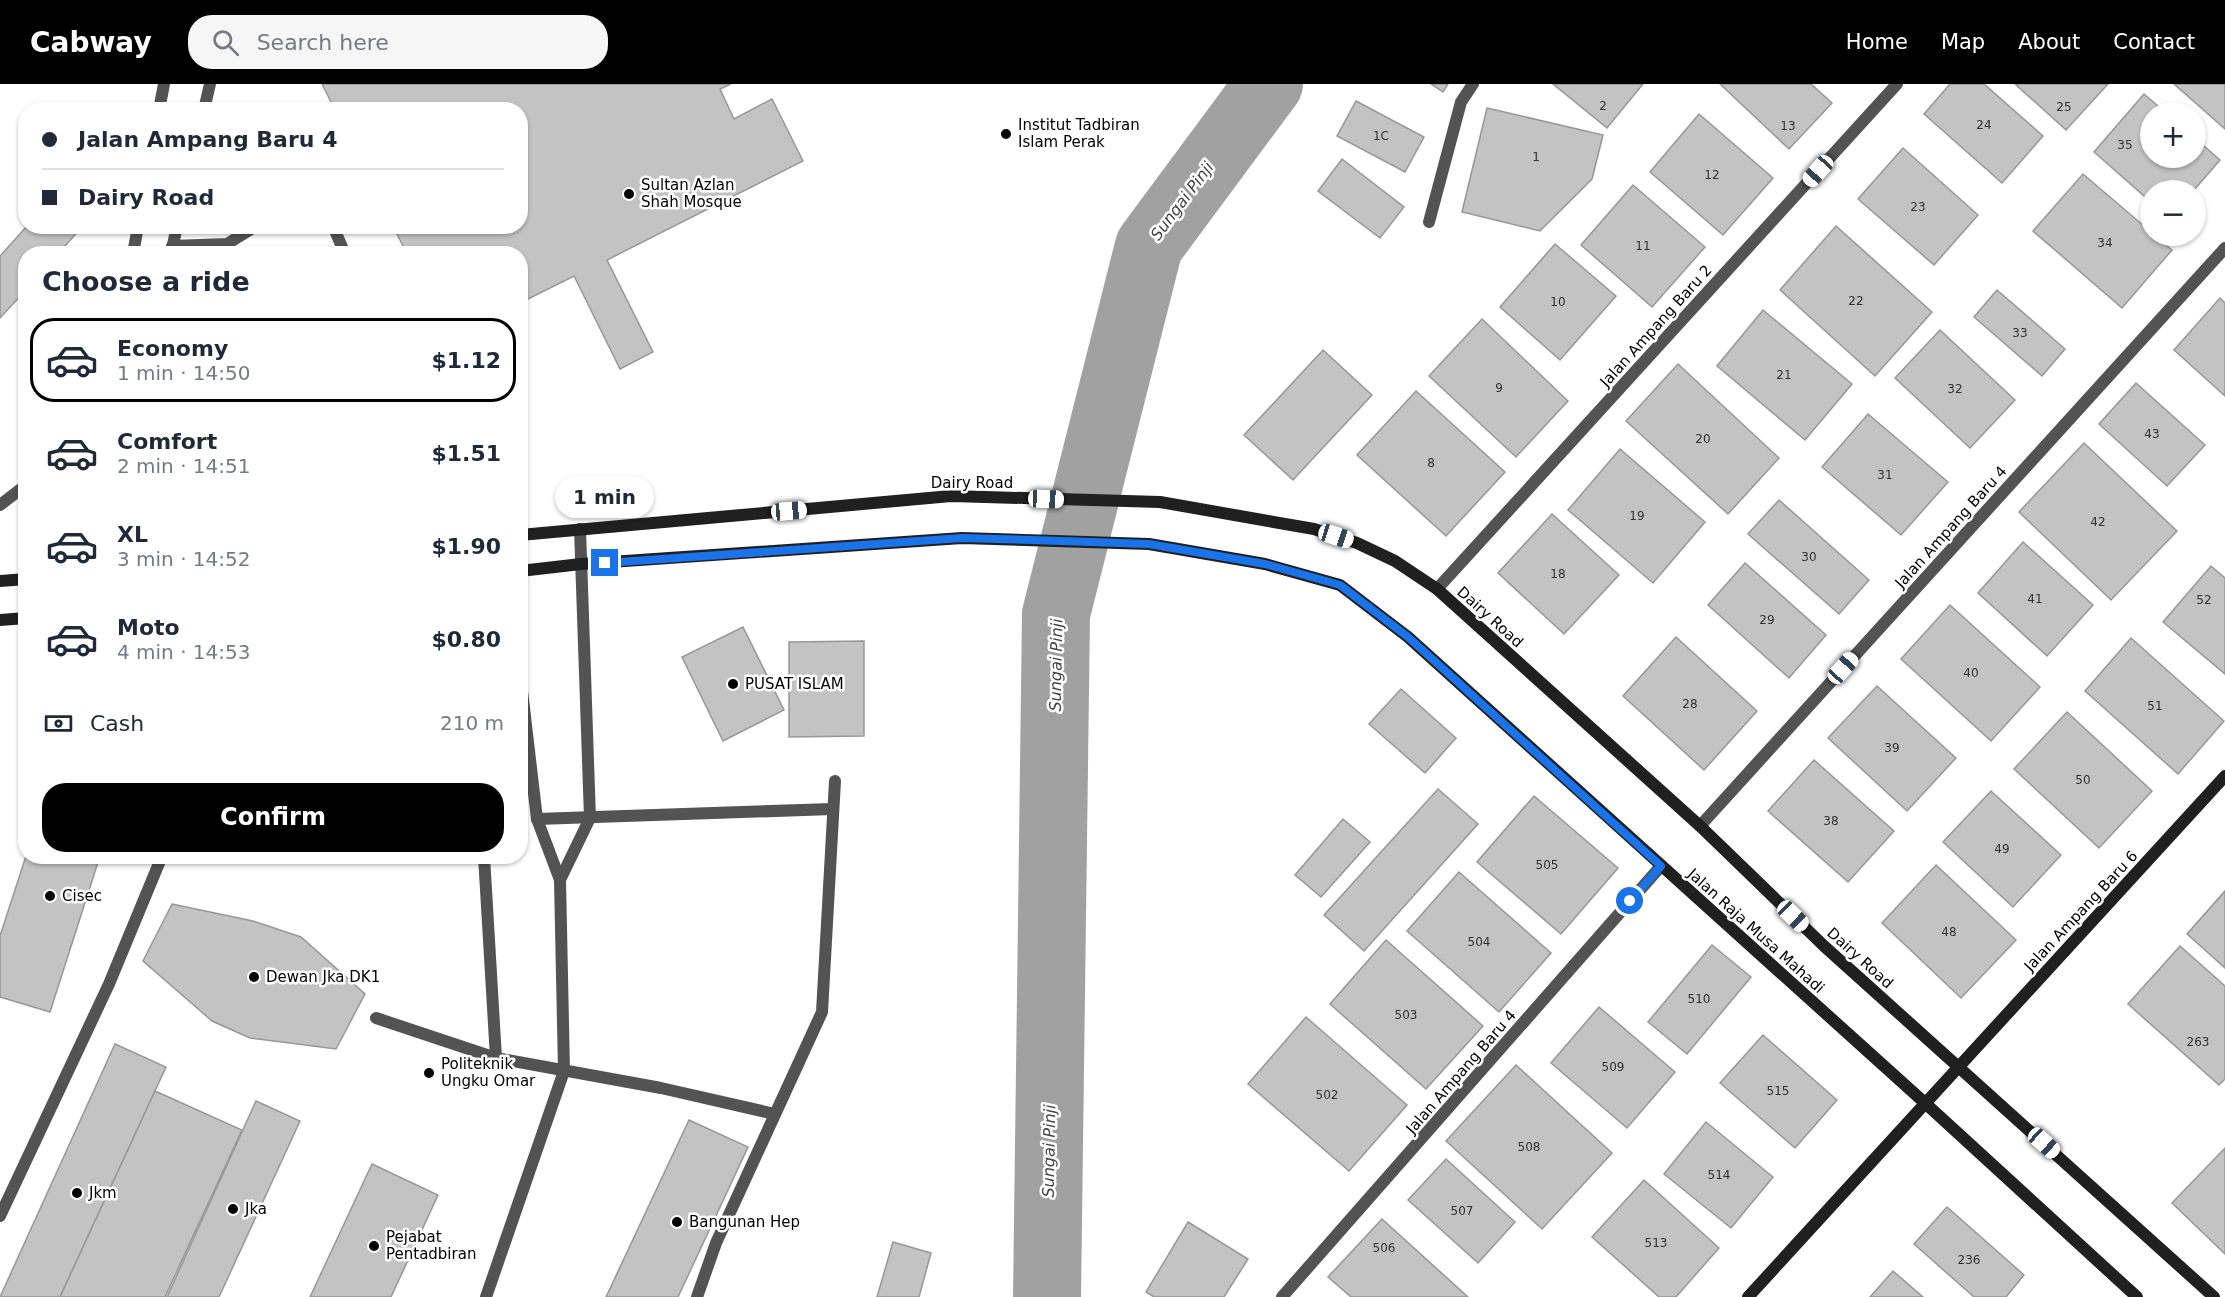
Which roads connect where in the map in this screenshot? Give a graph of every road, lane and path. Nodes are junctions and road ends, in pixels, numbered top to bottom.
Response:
1 (164, 84) edge
2 (210, 84) edge
3 (1473, 84) edge
4 (1897, 84) edge
5 (161, 102) edge
6 (206, 102) edge
7 (1429, 222) dead end
8 (247, 234) edge
9 (233, 246) edge
10 (2225, 248) edge
11 (18, 491) edge
12 (0, 505) edge
13 (580, 529) junction
14 (528, 534) edge
15 (581, 564) junction
16 (528, 570) edge
17 (18, 580) edge
18 (0, 581) edge
19 (1437, 589) junction
20 (18, 619) edge
21 (0, 620) edge
22 (528, 742) edge
23 (2225, 776) edge
24 (835, 781) dead end
25 (832, 809) junction
26 (590, 818) junction
27 (537, 819) junction
28 (1700, 826) junction
29 (159, 864) edge
30 (484, 864) edge
31 (1661, 866) junction
32 (560, 880) junction
33 (376, 1018) dead end
34 (496, 1058) junction
35 (1958, 1066) junction
36 (564, 1071) junction
37 (1925, 1103) junction
38 (775, 1114) junction
39 (0, 1216) edge
40 (486, 1297) edge
41 (697, 1297) edge
42 (1282, 1297) edge
43 (1748, 1297) edge
44 (2137, 1297) edge
45 (2214, 1297) edge

1 - 5 street
2 - 6 street
3 - 7 street
4 - 19 street, Jalan Ampang Baru 2
8 - 9 street
10 - 28 street, Jalan Ampang Baru 4
11 - 12 street
13 - 14 main road, Dairy Road
13 - 15 street
13 - 19 main road, Dairy Road
15 - 16 main road
15 - 26 street
15 - 31 main road, Jalan Raja Musa Mahadi
17 - 18 main road
19 - 28 main road, Dairy Road
20 - 21 main road
22 - 27 street
23 - 35 main road, Jalan Ampang Baru 6
24 - 25 street
25 - 26 street
25 - 38 street
26 - 27 street
26 - 32 street
27 - 32 street
28 - 35 main road, Dairy Road
29 - 39 street
30 - 34 street
31 - 37 main road, Jalan Raja Musa Mahadi
31 - 42 street, Jalan Ampang Baru 4
32 - 36 street
33 - 34 street
34 - 36 street
35 - 37 main road, Jalan Ampang Baru 6
35 - 45 main road, Dairy Road
36 - 38 street
36 - 40 street
37 - 43 main road
37 - 44 main road, Jalan Raja Musa Mahadi
38 - 41 street

